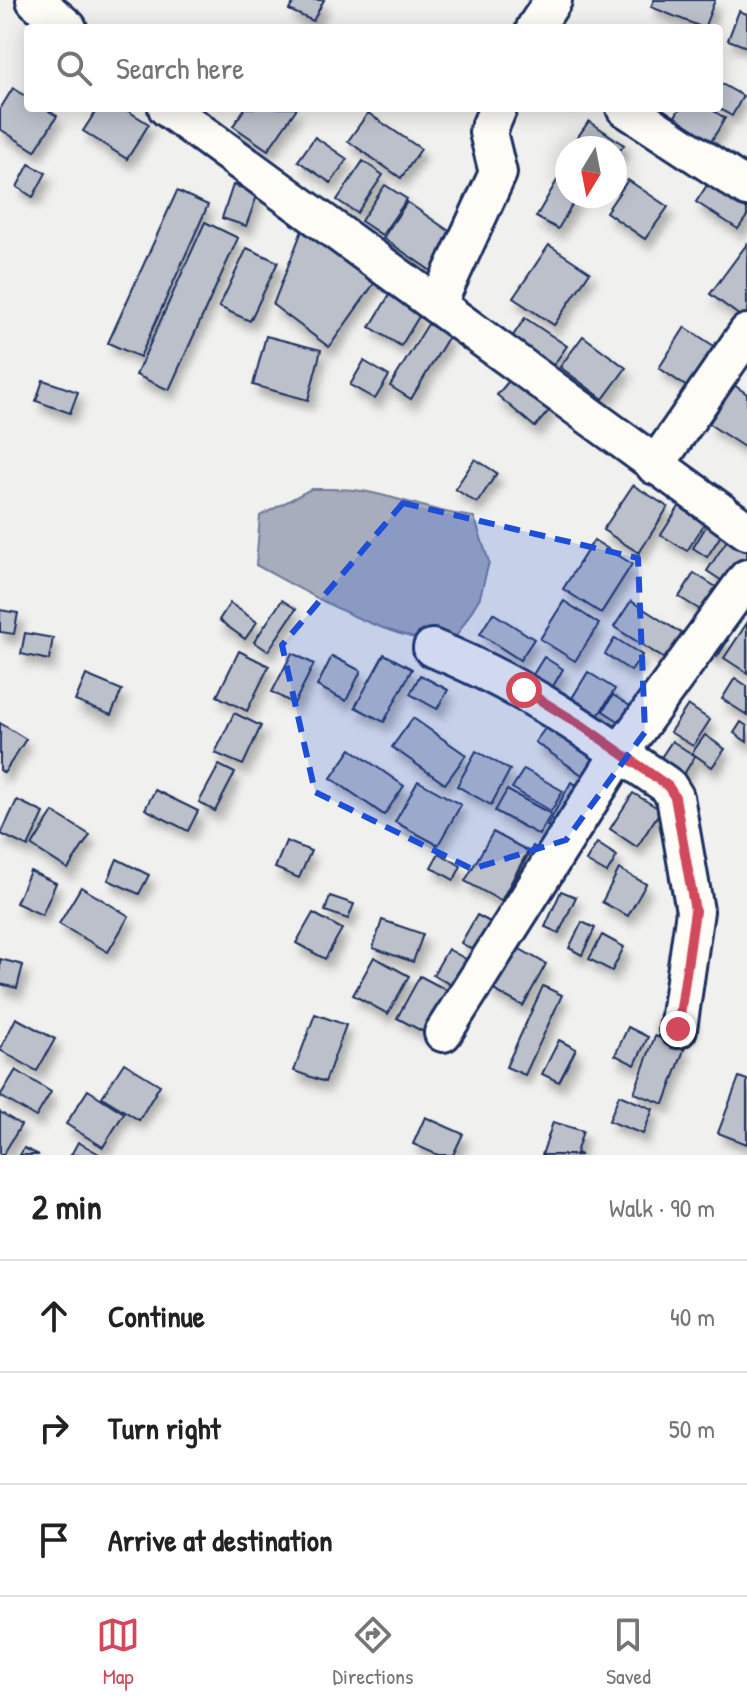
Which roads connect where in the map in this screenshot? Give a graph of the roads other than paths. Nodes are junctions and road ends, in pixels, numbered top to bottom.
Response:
1 (35, 0) edge
2 (553, 0) edge
3 (63, 24) edge
4 (538, 24) edge
5 (172, 112) edge
6 (496, 112) edge
7 (631, 112) edge
8 (747, 188) edge
9 (437, 305) junction
10 (747, 333) edge
11 (655, 466) junction
12 (747, 531) edge
13 (747, 578) edge
14 (432, 648) dead end
15 (620, 753) junction
16 (678, 1029) dead end
17 (443, 1033) dead end

1 - 3 street
2 - 4 street
5 - 9 street
6 - 9 street
7 - 8 street
9 - 11 street
10 - 11 street
11 - 12 street
13 - 15 street
14 - 15 street
15 - 16 street
15 - 17 street

